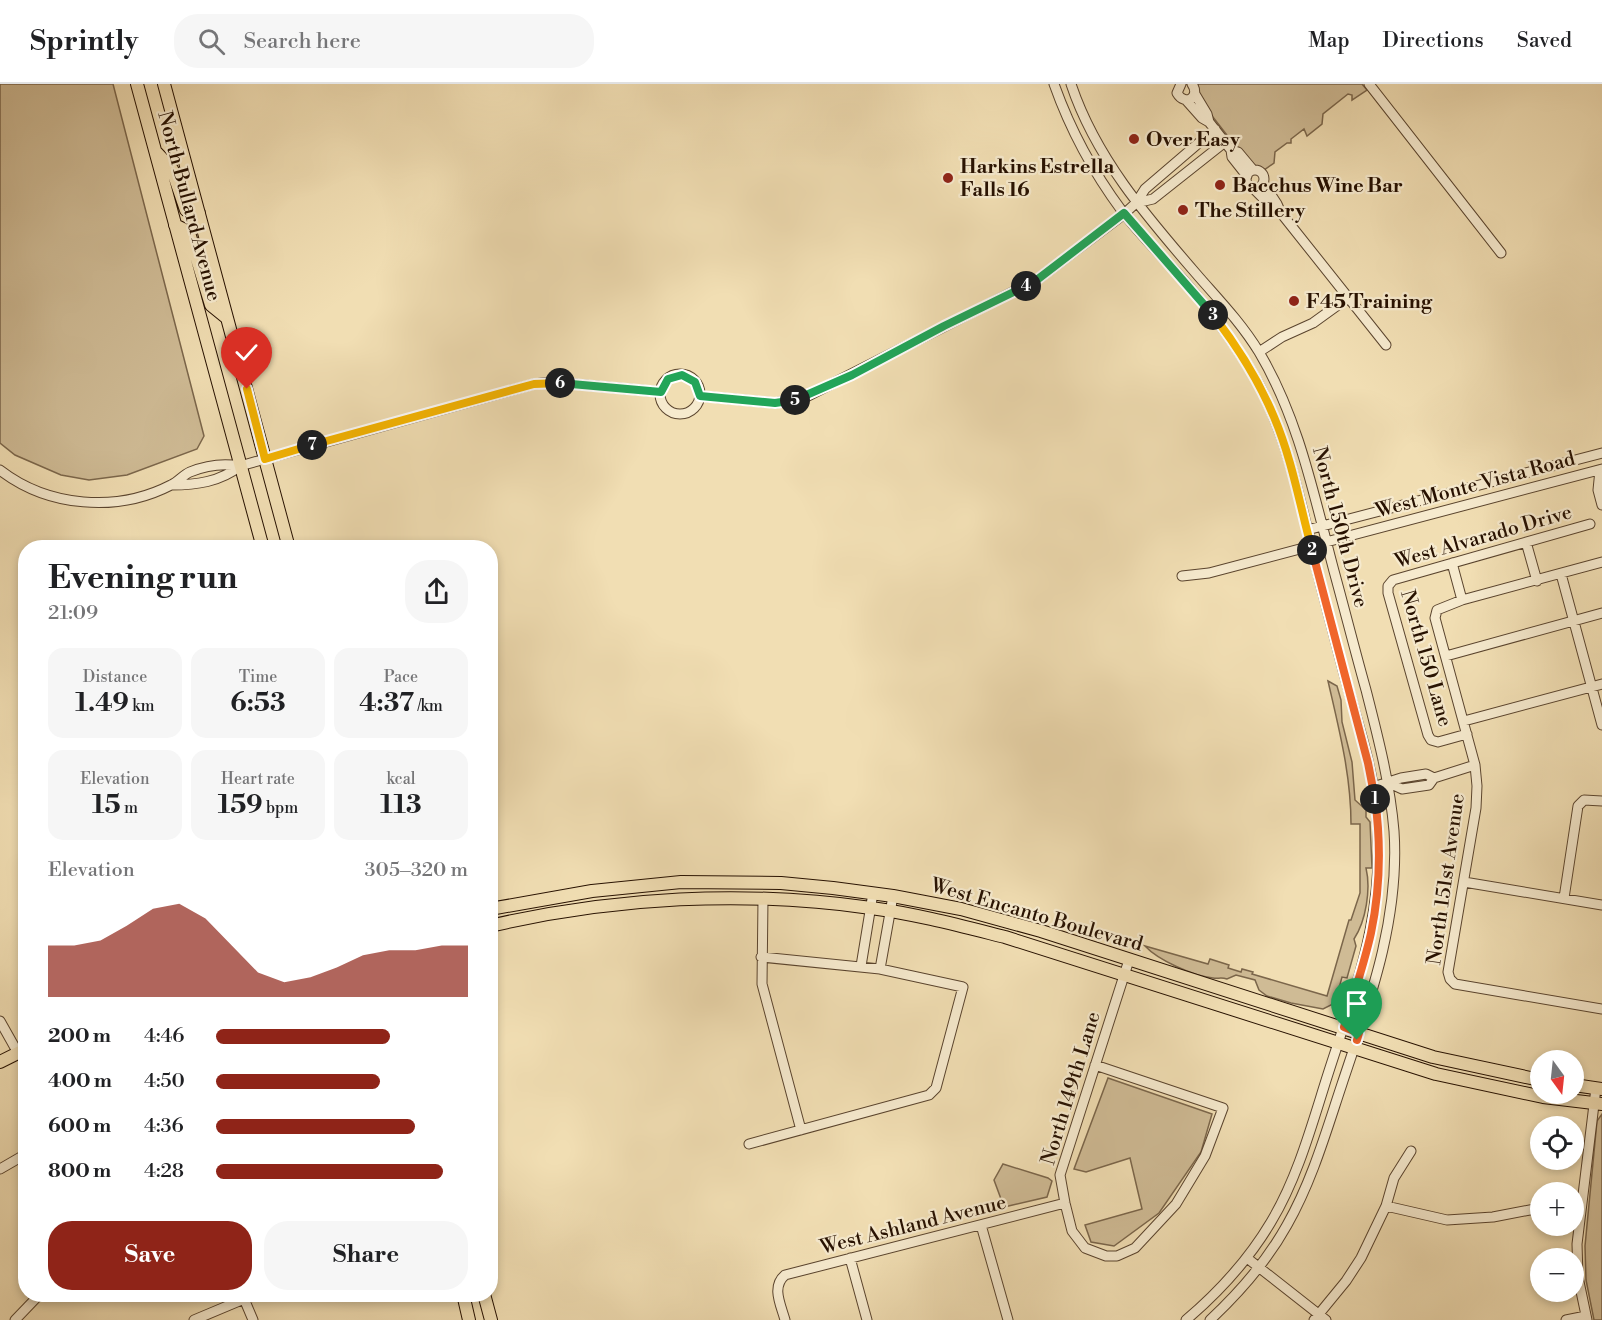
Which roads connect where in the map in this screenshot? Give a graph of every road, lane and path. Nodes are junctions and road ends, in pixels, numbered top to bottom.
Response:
1 (137, 84) edge
2 (164, 84) edge
3 (1054, 84) edge
4 (1071, 84) edge
5 (1181, 84) edge
6 (1369, 84) edge
7 (1193, 87) edge
8 (1186, 100) junction
9 (1212, 126) junction
10 (1225, 142) junction
11 (156, 152) junction
12 (1250, 173) junction
13 (1264, 184) junction
14 (1254, 189) junction
15 (1136, 203) junction
16 (199, 213) junction
17 (1124, 213) junction
18 (1281, 213) junction
19 (175, 225) junction
20 (1501, 253) dead end
21 (1349, 297) junction
22 (227, 318) junction
23 (1386, 345) dead end
24 (1259, 352) junction
25 (661, 392) junction
26 (700, 396) junction
27 (1599, 454) edge
28 (265, 459) junction
29 (240, 466) junction
30 (0, 470) edge
31 (1601, 471) edge
32 (171, 485) junction
33 (1602, 505) edge
34 (1590, 524) dead end
35 (1322, 526) junction
36 (1307, 530) junction
37 (260, 540) edge
38 (287, 540) edge
39 (1326, 542) junction
40 (1526, 542) junction
41 (1311, 546) junction
42 (1602, 562) edge
43 (1452, 563) junction
44 (1561, 574) junction
45 (1182, 576) dead end
46 (1537, 580) junction
47 (1388, 586) joint
48 (1462, 600) junction
49 (1602, 614) edge
50 (1574, 621) junction
51 (1446, 656) junction
52 (1602, 684) edge
53 (1591, 687) junction
54 (1464, 721) junction
55 (1602, 725) edge
56 (1467, 734) junction
57 (1475, 765) junction
58 (1389, 783) junction
59 (1373, 787) junction
60 (1602, 801) edge
61 (1464, 882) junction
62 (626, 887) junction
63 (873, 893) junction
64 (893, 896) junction
65 (1563, 898) junction
66 (763, 899) junction
67 (628, 903) junction
68 (1602, 905) edge
69 (498, 908) edge
70 (871, 908) junction
71 (891, 911) junction
72 (498, 924) edge
73 (761, 957) junction
74 (1129, 960) junction
75 (861, 966) junction
76 (880, 969) junction
77 (1124, 975) junction
78 (1602, 1009) edge
79 (0, 1021) edge
80 (1349, 1038) junction
81 (18, 1046) edge
82 (18, 1053) edge
83 (0, 1062) edge
84 (1095, 1065) junction
85 (1530, 1078) edge
86 (1584, 1087) edge
87 (1599, 1089) edge
88 (1598, 1103) edge
89 (801, 1130) junction
90 (749, 1144) dead end
91 (1411, 1151) dead end
92 (18, 1159) edge
93 (0, 1169) edge
94 (1582, 1182) edge
95 (1065, 1203) junction
96 (1386, 1206) junction
97 (1530, 1210) edge
98 (981, 1225) junction
99 (1577, 1236) edge
100 (850, 1258) junction
101 (1247, 1258) junction
102 (1259, 1268) junction
103 (32, 1302) edge
104 (232, 1302) edge
105 (245, 1302) edge
106 (465, 1302) edge
107 (486, 1302) edge
108 (1320, 1318) edge
109 (1587, 1318) edge
110 (15, 1320) edge
111 (194, 1320) edge
112 (253, 1320) edge
113 (470, 1320) edge
114 (491, 1320) edge
115 (784, 1320) edge
116 (867, 1320) edge
117 (1008, 1320) edge
118 (1186, 1320) edge
119 (1210, 1320) edge
120 (1566, 1320) edge

1 - 11 main road, North Bullard Avenue
2 - 16 main road, North Bullard Avenue
3 - 17 street, North 150th Drive
4 - 15 street, North 150th Drive
5 - 8 street
6 - 20 street
7 - 8 street
7 - 9 street
8 - 9 street
9 - 10 street
9 - 15 street
10 - 12 street
10 - 15 street
11 - 16 main road
11 - 19 main road, North Bullard Avenue
12 - 13 street
12 - 14 street
13 - 14 street
13 - 18 street
14 - 18 street
15 - 17 street
15 - 24 street, North 150th Drive
16 - 22 main road, North Bullard Avenue
17 - 26 street
17 - 36 street, North 150th Drive
18 - 21 street
19 - 22 main road
19 - 29 main road, North Bullard Avenue
21 - 23 street
21 - 24 street
22 - 28 main road, North Bullard Avenue
24 - 35 street, North 150th Drive
25 - 26 street
25 - 26 street
25 - 28 street
27 - 31 street
27 - 35 street, West Monte Vista Road
28 - 29 street
28 - 38 main road, North Bullard Avenue
29 - 32 street
29 - 32 street
29 - 37 main road, North Bullard Avenue
30 - 32 street
31 - 33 street
31 - 39 street, West Monte Vista Road
34 - 40 street, West Alvarado Drive
35 - 36 street, West Monte Vista Road
35 - 39 street, North 150th Drive
36 - 41 street, North 150th Drive
39 - 41 street, West Monte Vista Road
39 - 58 street, North 150th Drive
40 - 43 street, West Alvarado Drive
40 - 46 street
41 - 45 street, West Monte Vista Road
41 - 59 street, North 150th Drive
42 - 44 street
43 - 47 street, West Alvarado Drive
43 - 48 street
44 - 46 street
44 - 50 street
46 - 48 street
47 - 56 street, North 150 Lane
48 - 51 street, North 151st Avenue
49 - 50 street
50 - 51 street
50 - 53 street
51 - 54 street, North 151st Avenue
52 - 53 street
53 - 54 street
53 - 55 street
54 - 56 street, North 151st Avenue
56 - 57 street, North 151st Avenue
57 - 58 street
57 - 61 street, North 151st Avenue
58 - 59 street
58 - 80 street, North 150th Drive
59 - 80 street, North 150th Drive
60 - 65 street
61 - 65 street
61 - 78 street, North 151st Avenue
62 - 63 main road, West Encanto Boulevard
62 - 67 main road
62 - 69 main road, West Encanto Boulevard
63 - 64 main road, West Encanto Boulevard
63 - 70 street
64 - 71 street
64 - 74 main road, West Encanto Boulevard
65 - 68 street
66 - 67 main road, West Encanto Boulevard
66 - 70 main road, West Encanto Boulevard
66 - 73 street
67 - 72 main road, West Encanto Boulevard
70 - 71 main road, West Encanto Boulevard
70 - 75 street
71 - 76 street
71 - 77 main road, West Encanto Boulevard
73 - 75 street
73 - 89 street
74 - 77 street, North 149th Lane
74 - 80 main road, West Encanto Boulevard
75 - 76 street
76 - 89 street
77 - 80 main road, West Encanto Boulevard
77 - 84 street, North 149th Lane
79 - 81 street
80 - 85 main road
80 - 88 main road
80 - 101 street
80 - 102 street
82 - 83 main road
84 - 95 street, North 149th Lane
84 - 95 street, North 149th Lane
86 - 87 main road
87 - 88 street
88 - 94 street
89 - 90 street
91 - 96 street
92 - 93 street
95 - 98 street, West Ashland Avenue
96 - 97 street
96 - 108 street
98 - 100 street, West Ashland Avenue
98 - 117 street
99 - 109 street
100 - 115 street, West Ashland Avenue
100 - 116 street
101 - 102 street
101 - 118 street
102 - 108 street
102 - 119 street
103 - 110 street
104 - 111 street
105 - 112 street
106 - 113 main road
107 - 114 main road
109 - 120 street

